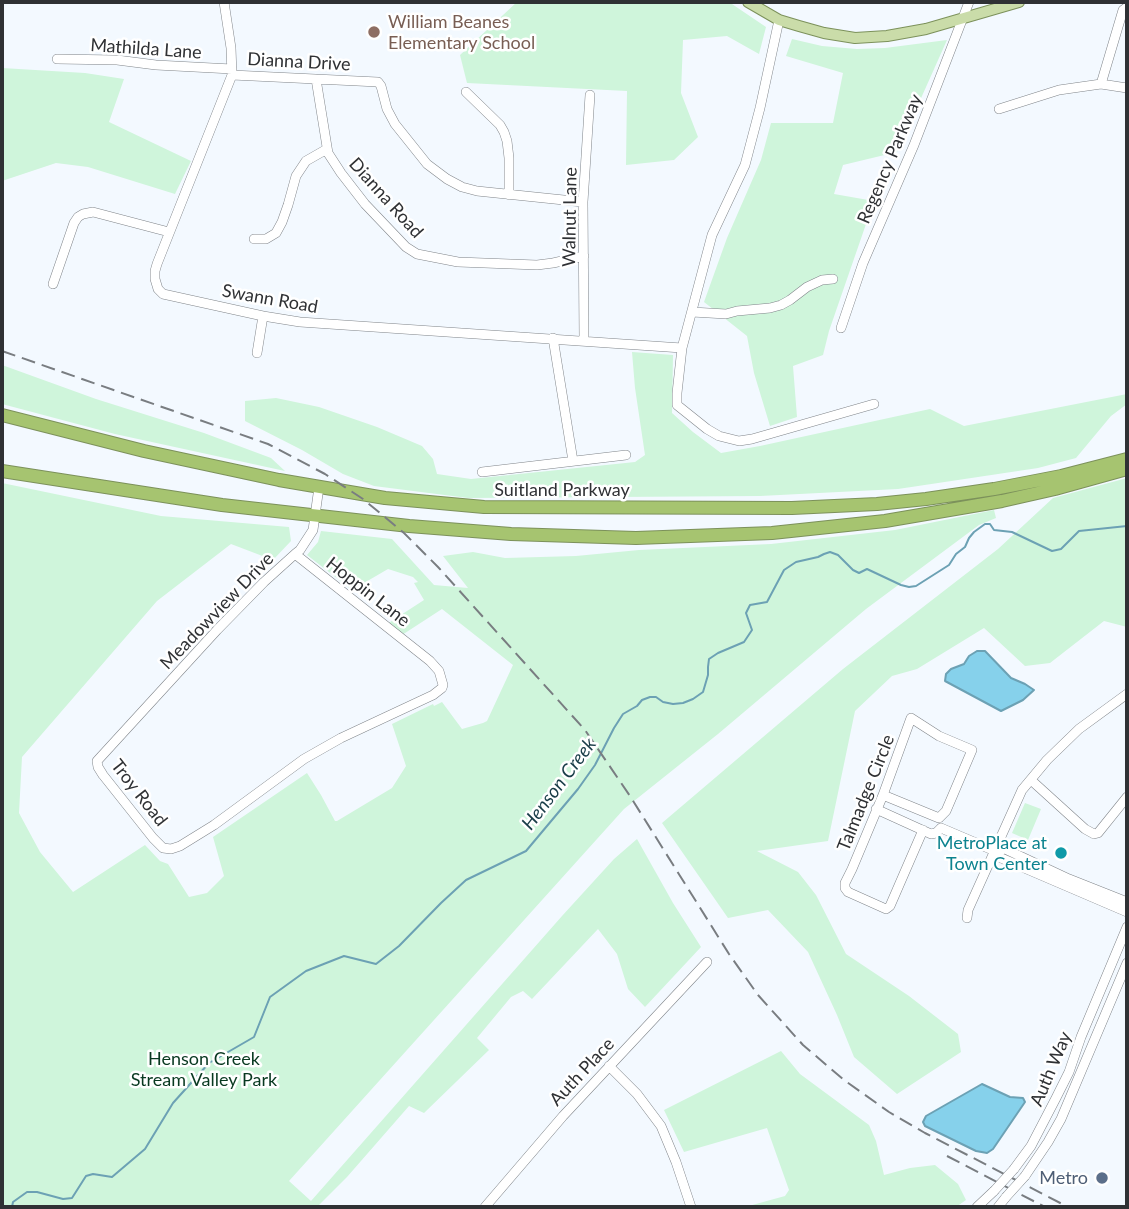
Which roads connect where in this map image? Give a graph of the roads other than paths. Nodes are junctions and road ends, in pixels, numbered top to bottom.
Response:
1 (224, 2) edge
2 (748, 2) edge
3 (969, 2) edge
4 (1019, 2) edge
5 (997, 4) edge
6 (1127, 7) edge
7 (963, 18) junction
8 (779, 20) junction
9 (57, 59) dead end
10 (232, 72) junction
11 (316, 79) junction
12 (1101, 84) junction
13 (1127, 88) edge
14 (466, 92) dead end
15 (590, 95) dead end
16 (999, 109) dead end
17 (327, 149) junction
18 (509, 195) junction
19 (583, 202) junction
20 (169, 232) junction
21 (254, 239) dead end
22 (584, 256) junction
23 (833, 279) dead end
24 (53, 284) dead end
25 (692, 312) junction
26 (264, 316) junction
27 (841, 328) dead end
28 (553, 338) junction
29 (584, 340) junction
30 (682, 348) junction
31 (257, 353) dead end
32 (874, 404) dead end
33 (2, 415) edge
34 (626, 454) dead end
35 (1127, 459) edge
36 (573, 461) junction
37 (1127, 469) edge
38 (2, 471) edge
39 (482, 472) dead end
40 (319, 487) junction
41 (315, 516) junction
42 (295, 554) junction
43 (1127, 694) edge
44 (111, 745) joint
45 (1031, 780) junction
46 (883, 795) junction
47 (1127, 797) edge
48 (876, 809) junction
49 (926, 813) junction
50 (940, 823) junction
51 (214, 825) joint
52 (922, 830) junction
53 (995, 851) junction
54 (1049, 874) junction
55 (1127, 902) edge
56 (1127, 912) edge
57 (967, 918) dead end
58 (1127, 927) edge
59 (707, 962) dead end
60 (1127, 963) edge
61 (609, 1066) junction
62 (485, 1207) edge
63 (691, 1207) edge
64 (978, 1207) edge
65 (998, 1207) edge

1 - 10 street, Swann Road
2 - 8 main road
3 - 7 street, Regency Parkway
4 - 5 main road
5 - 7 main road
6 - 12 street
7 - 8 main road
7 - 27 street, Regency Parkway
8 - 25 street
9 - 10 street, Mathilda Lane
10 - 11 street, Dianna Drive
10 - 20 street, Swann Road
11 - 17 street, Dianna Road
11 - 18 street, Dianna Drive
12 - 13 street
12 - 16 street
14 - 18 street
15 - 19 street, Walnut Lane
17 - 21 street
17 - 22 street, Dianna Road
18 - 19 street
19 - 22 street, Walnut Lane
20 - 24 street
20 - 26 street, Swann Road
22 - 29 street, Walnut Lane
23 - 25 street
25 - 30 street
26 - 28 street, Swann Road
26 - 31 street
28 - 29 street, Swann Road
28 - 36 street
29 - 30 street, Swann Road
30 - 32 street
33 - 40 highway, Suitland Parkway
34 - 36 street
35 - 40 highway, Suitland Parkway
36 - 39 street
37 - 41 highway
38 - 41 highway
40 - 41 street, Meadowview Drive
41 - 42 street, Meadowview Drive
42 - 44 street, Meadowview Drive
42 - 51 street, Hoppin Lane
43 - 45 street
44 - 51 street, Troy Road
45 - 47 street
45 - 53 street
46 - 48 street, Talmadge Circle
46 - 49 street
46 - 50 street, Talmadge Circle
48 - 52 street
48 - 52 street, Talmadge Circle
49 - 50 street
49 - 52 street
50 - 52 street
50 - 53 street
53 - 54 street
53 - 57 street
54 - 55 street
54 - 56 street
58 - 64 street, Auth Way, bridge
59 - 61 street, Auth Place
60 - 65 street, Auth Way, bridge
61 - 62 street, Auth Place
61 - 63 street

